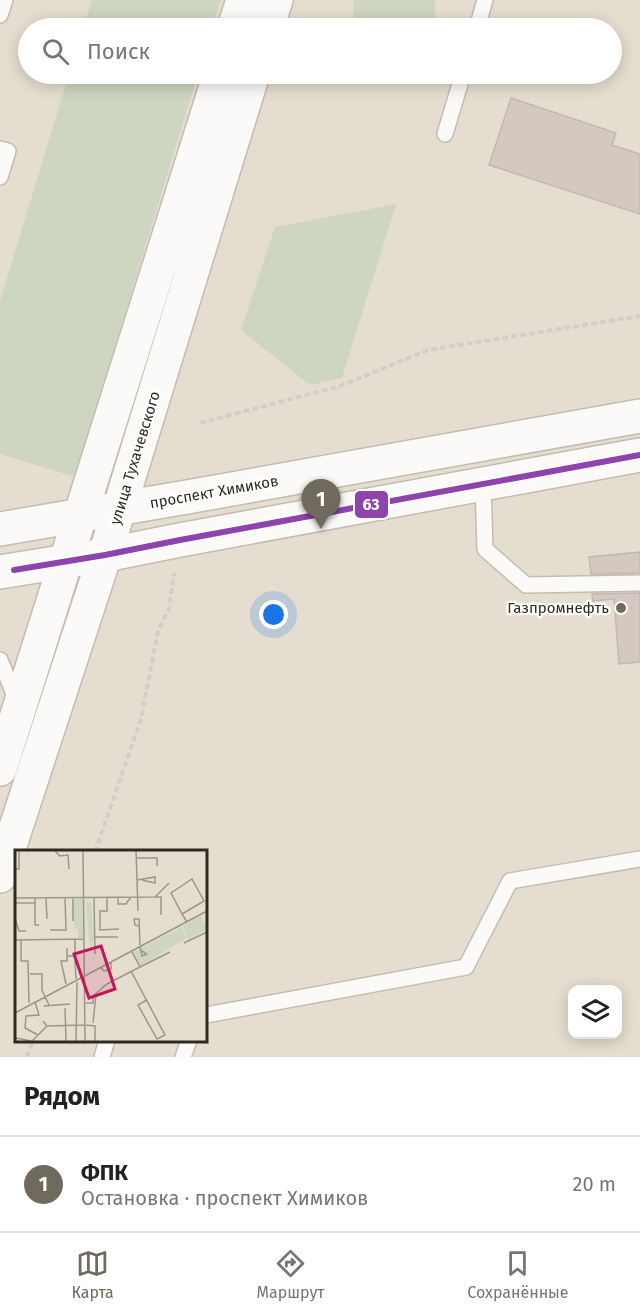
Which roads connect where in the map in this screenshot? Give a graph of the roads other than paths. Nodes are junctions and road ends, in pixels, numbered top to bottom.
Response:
1 (5, 0) edge
2 (243, 0) edge
3 (276, 0) edge
4 (485, 0) edge
5 (0, 15) edge
6 (237, 18) edge
7 (270, 18) edge
8 (480, 18) edge
9 (217, 84) edge
10 (250, 84) edge
11 (460, 84) edge
12 (445, 134) dead end
13 (0, 149) edge
14 (0, 177) edge
15 (640, 416) edge
16 (640, 455) edge
17 (483, 483) junction
18 (119, 508) junction
19 (81, 514) junction
20 (0, 529) edge
21 (105, 555) junction
22 (66, 562) junction
23 (0, 572) edge
24 (640, 583) edge
25 (0, 660) edge
26 (20, 708) junction
27 (0, 769) edge
28 (640, 859) edge
29 (0, 876) edge
30 (207, 1015) edge
31 (107, 1042) edge
32 (189, 1042) edge
33 (102, 1057) edge
34 (183, 1057) edge

1 - 5 lane
2 - 6 main road
3 - 7 main road
4 - 8 lane
9 - 19 main road
10 - 18 main road, улица Тухачевского
11 - 12 lane
13 - 14 lane
15 - 18 main road, проспект Химиков
16 - 17 main road
17 - 21 main road
17 - 24 lane
18 - 19 main road, проспект Химиков
18 - 21 main road, улица Тухачевского
19 - 20 main road, проспект Химиков
19 - 22 main road
21 - 22 main road
21 - 29 main road, улица Тухачевского
22 - 23 main road
22 - 26 main road
25 - 26 lane
26 - 27 main road
28 - 30 lane
31 - 33 lane
32 - 34 lane

